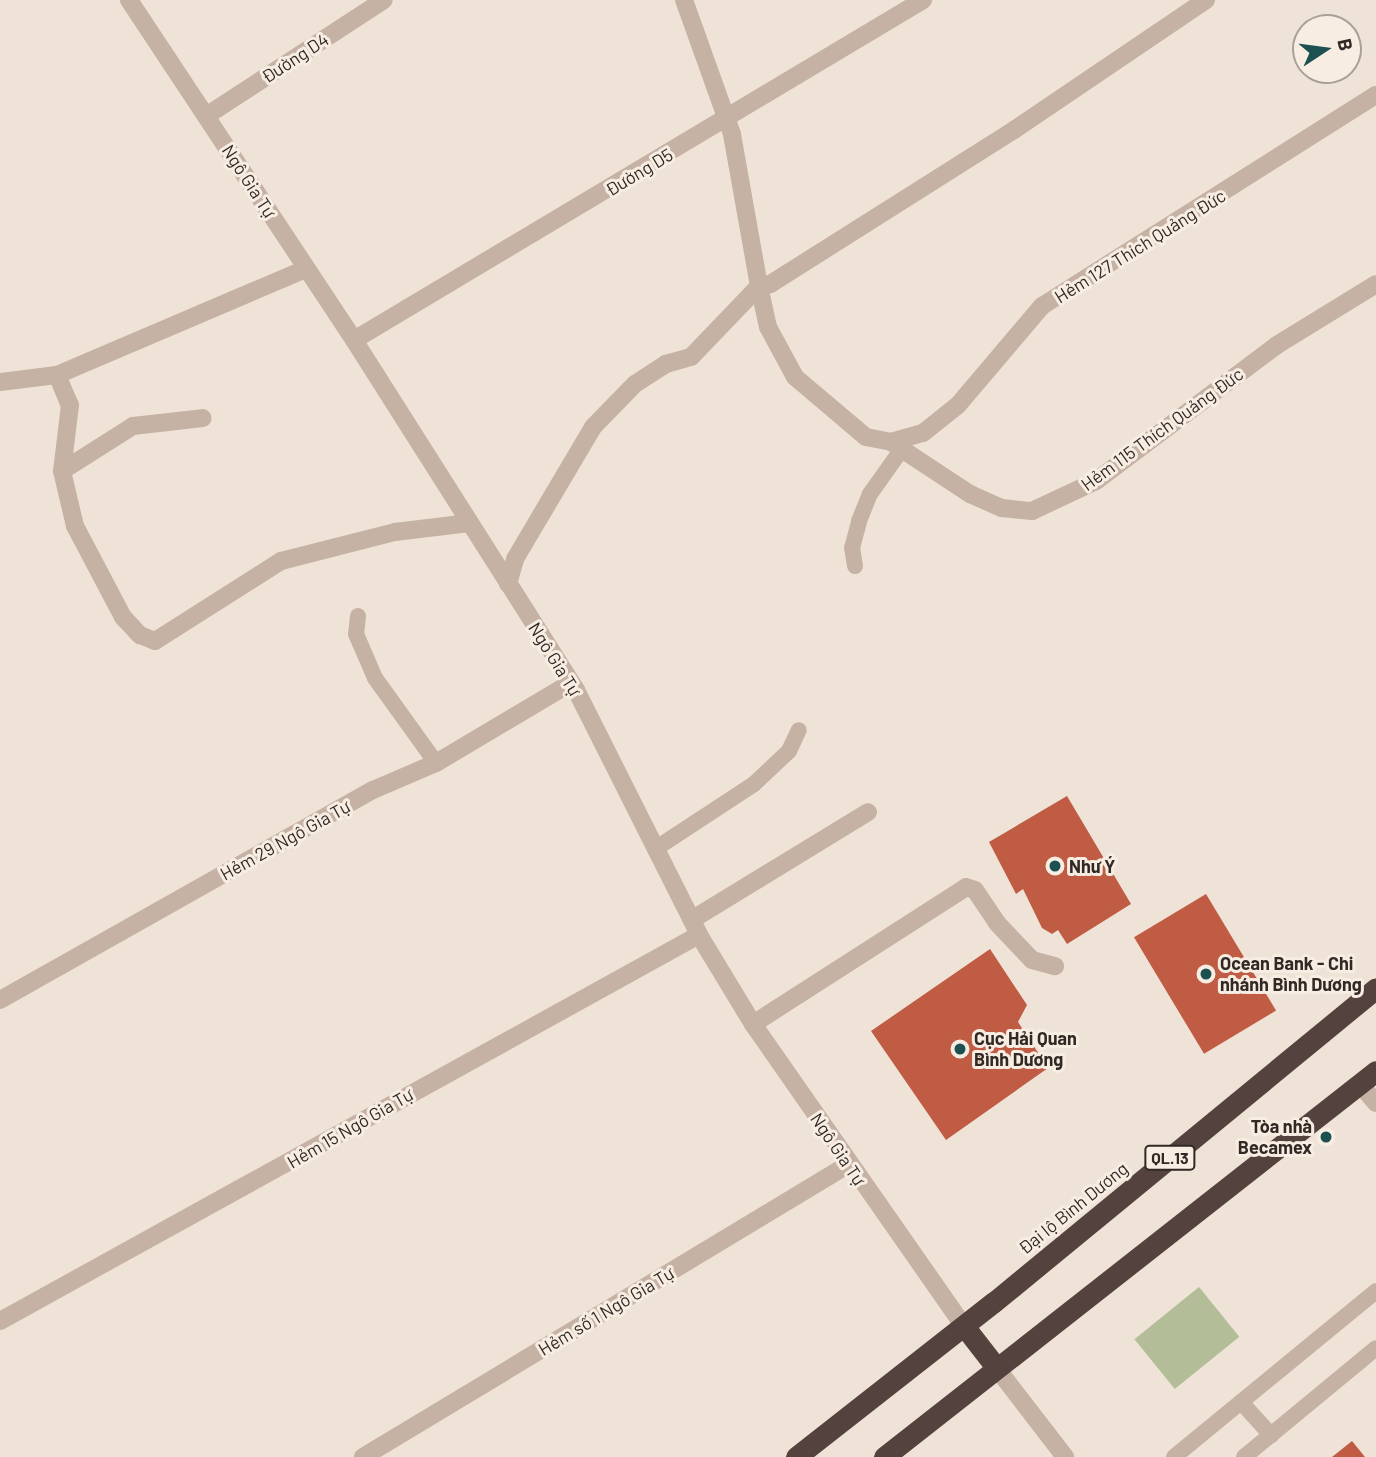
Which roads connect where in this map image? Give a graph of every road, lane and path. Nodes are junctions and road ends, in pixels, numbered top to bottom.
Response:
1 (129, 0) edge
2 (384, 0) edge
3 (684, 0) edge
4 (923, 0) edge
5 (1206, 0) edge
6 (1376, 95) edge
7 (206, 116) junction
8 (726, 120) junction
9 (306, 268) junction
10 (1376, 284) edge
11 (759, 286) junction
12 (354, 340) junction
13 (57, 374) junction
14 (0, 382) edge
15 (203, 418) dead end
16 (896, 446) junction
17 (62, 471) junction
18 (470, 523) junction
19 (855, 566) dead end
20 (508, 584) junction
21 (358, 616) dead end
22 (571, 683) junction
23 (799, 730) dead end
24 (436, 763) junction
25 (868, 812) dead end
26 (655, 849) junction
27 (696, 927) junction
28 (1055, 966) dead end
29 (1376, 988) edge
30 (0, 1000) edge
31 (754, 1024) junction
32 (1368, 1078) edge
33 (1376, 1104) edge
34 (849, 1164) junction
35 (1376, 1291) edge
36 (0, 1321) edge
37 (964, 1326) junction
38 (1376, 1349) edge
39 (995, 1366) junction
40 (1241, 1402) junction
41 (1271, 1435) junction
42 (363, 1457) edge
43 (796, 1457) edge
44 (884, 1457) edge
45 (1065, 1457) edge
46 (1174, 1457) edge
47 (1244, 1457) edge

1 - 7 street, Ngô Gia Tự
2 - 7 street, Đường D4
3 - 8 street, Hẻm 115 Thích Quảng Đức
4 - 8 street, Đường D5
5 - 11 street
6 - 16 street, Hẻm 127 Thích Quảng Đức
7 - 9 street, Ngô Gia Tự
8 - 11 street, Hẻm 115 Thích Quảng Đức
8 - 12 street, Đường D5
9 - 12 street, Ngô Gia Tự
9 - 13 street
10 - 16 street, Hẻm 115 Thích Quảng Đức
11 - 16 street, Hẻm 115 Thích Quảng Đức
11 - 20 street
12 - 18 street, Ngô Gia Tự
13 - 14 street
13 - 17 street
15 - 17 street
16 - 19 lane
17 - 18 street
18 - 20 street, Ngô Gia Tự
20 - 22 street, Ngô Gia Tự
21 - 24 lane
22 - 24 street, Hẻm 29 Ngô Gia Tự
22 - 26 street, Ngô Gia Tự
23 - 26 lane
24 - 30 street, Hẻm 29 Ngô Gia Tự
25 - 27 street, Hẻm 15 Ngô Gia Tự
26 - 27 street, Ngô Gia Tự
27 - 31 street, Ngô Gia Tự
27 - 36 street, Hẻm 15 Ngô Gia Tự
28 - 31 street
29 - 37 highway, Đại lộ Bình Dương / QL.13
31 - 34 street, Ngô Gia Tự
32 - 33 street
32 - 39 highway
34 - 37 street, Ngô Gia Tự
34 - 42 street, Hẻm số 1 Ngô Gia Tự
35 - 40 lane
37 - 39 highway
37 - 43 highway, Đại lộ Bình Dương / QL.13
38 - 41 lane
39 - 44 highway
39 - 45 street
40 - 41 lane
40 - 46 lane
41 - 47 lane

